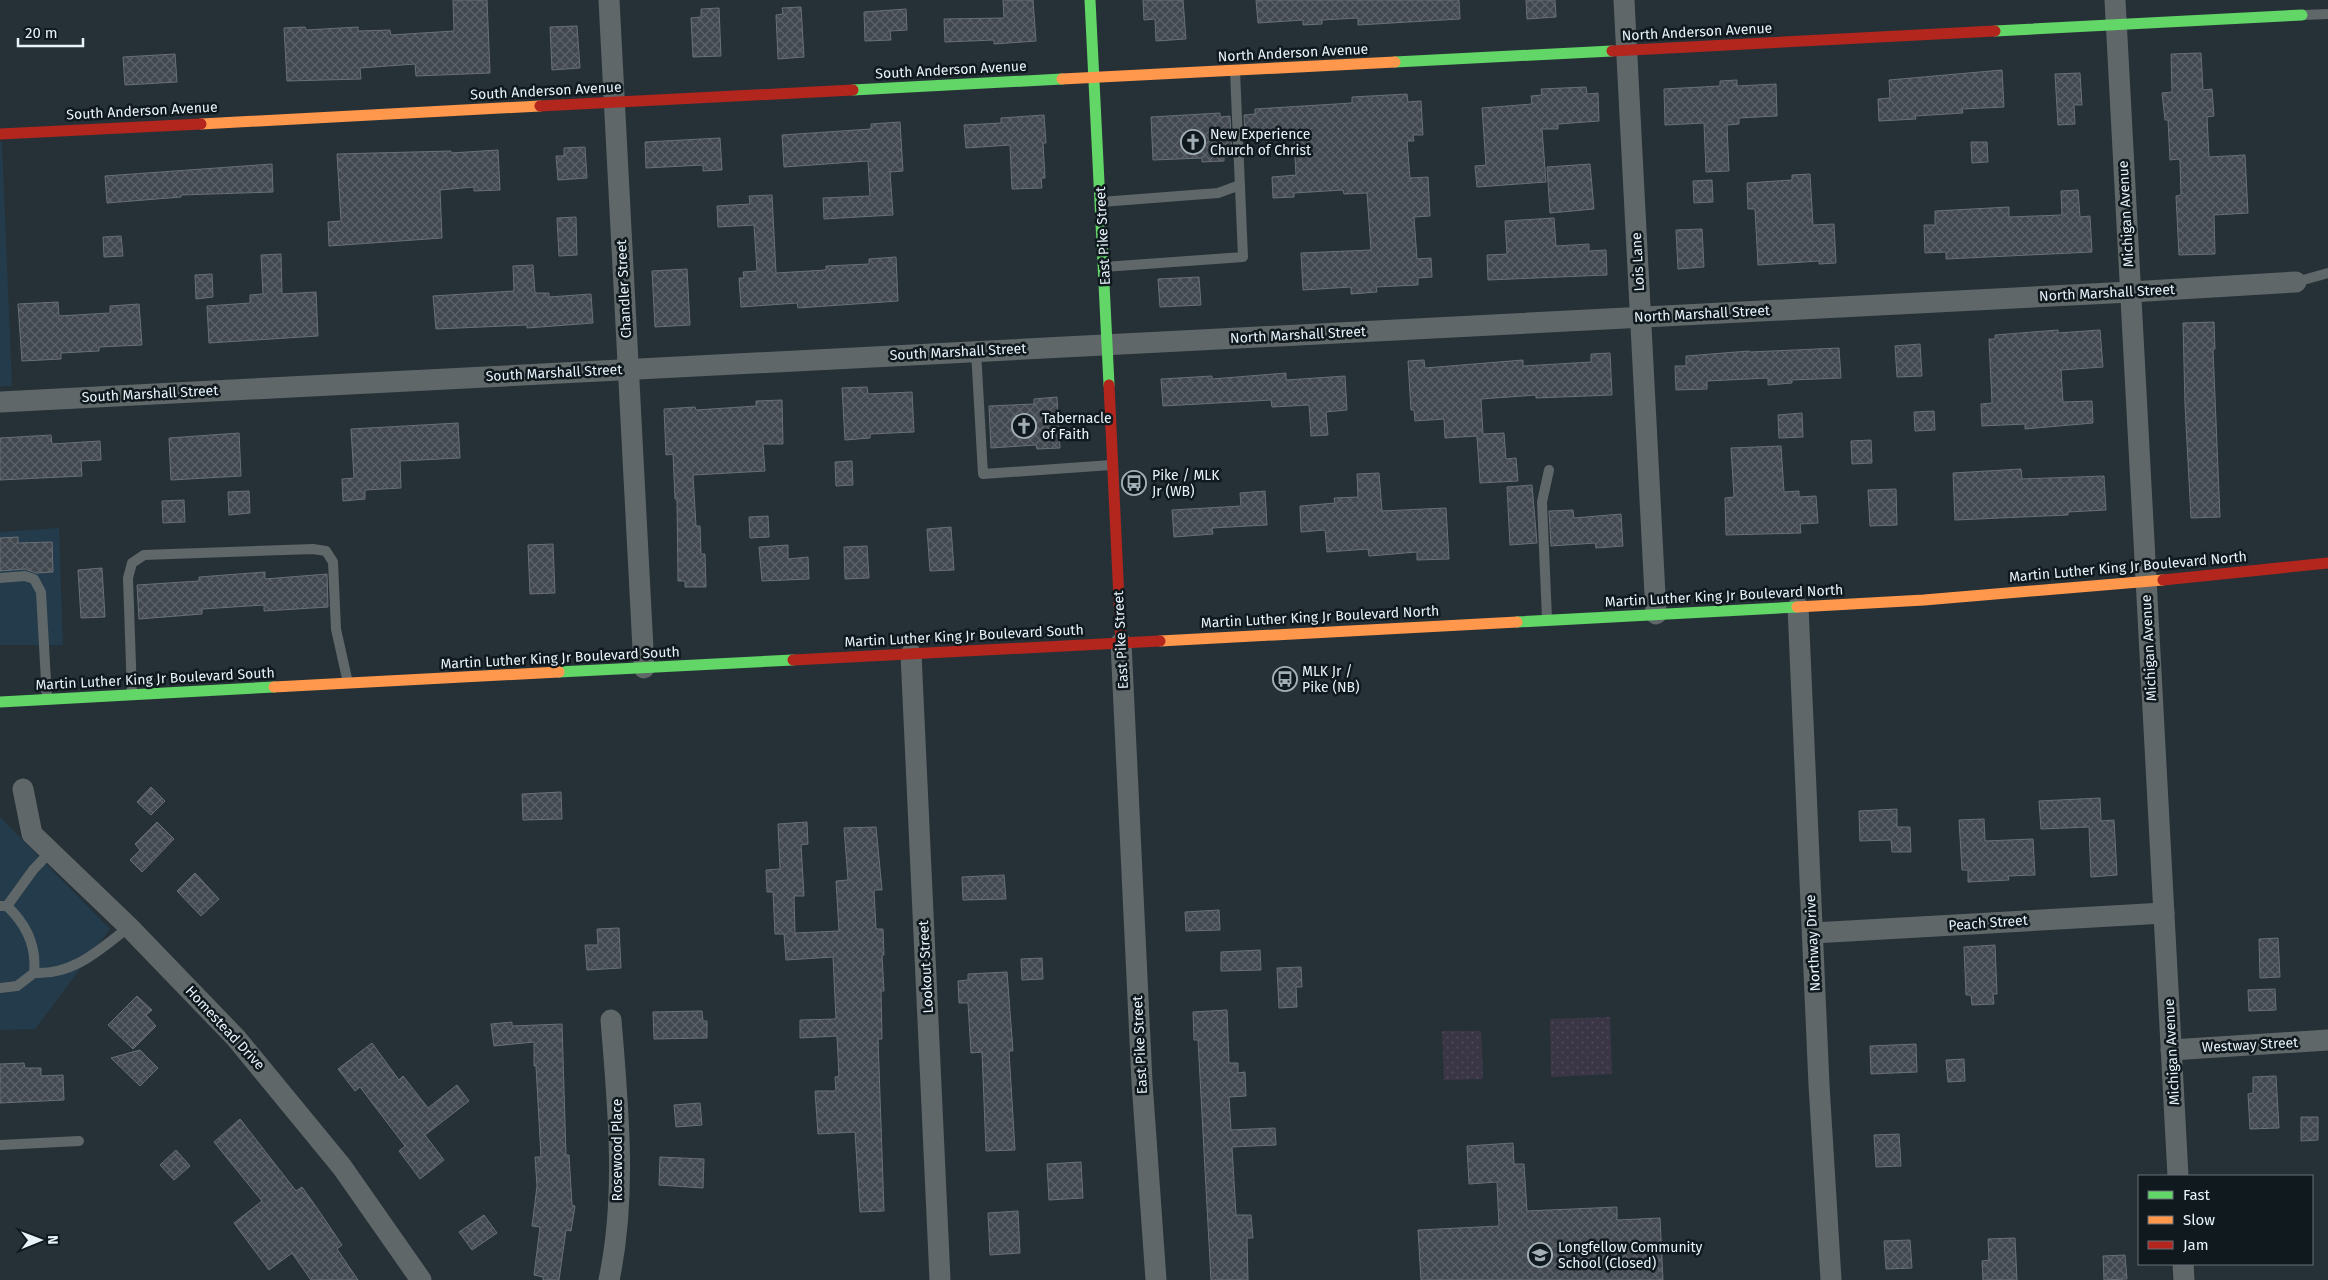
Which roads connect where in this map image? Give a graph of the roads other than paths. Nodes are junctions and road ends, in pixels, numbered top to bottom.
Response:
1 (609, 0) edge
2 (1090, 0) edge
3 (1624, 0) edge
4 (2115, 0) edge
5 (2328, 14) edge
6 (2302, 15) joint
7 (2116, 25) junction
8 (1627, 50) junction
9 (1235, 70) junction
10 (1094, 78) junction
11 (614, 102) junction
12 (0, 134) edge
13 (1240, 185) junction
14 (1101, 202) junction
15 (1104, 268) junction
16 (2328, 273) edge
17 (2296, 282) joint
18 (2130, 292) junction
19 (1641, 318) junction
20 (1108, 344) junction
21 (976, 351) junction
22 (628, 369) junction
23 (0, 402) edge
24 (1114, 465) junction
25 (1549, 470) dead end
26 (2328, 563) edge
27 (0, 578) edge
28 (2146, 582) junction
29 (1798, 607) junction
30 (1656, 614) junction
31 (1547, 620) junction
32 (1121, 643) junction
33 (911, 654) junction
34 (644, 668) junction
35 (348, 684) junction
36 (132, 695) junction
37 (47, 700) junction
38 (0, 702) edge
39 (23, 789) dead end
40 (50, 852) junction
41 (3, 906) edge
42 (2164, 913) junction
43 (130, 927) junction
44 (1813, 933) junction
45 (34, 973) junction
46 (0, 988) edge
47 (612, 1020) dead end
48 (2328, 1040) edge
49 (2171, 1050) junction
50 (79, 1142) dead end
51 (0, 1145) edge
52 (2178, 1175) edge
53 (2183, 1265) edge
54 (421, 1280) edge
55 (609, 1280) edge
56 (940, 1280) edge
57 (1156, 1280) edge
58 (1830, 1280) edge
59 (2184, 1280) edge

1 - 11 street, Chandler Street
2 - 10 street, East Pike Street
3 - 8 street, Lois Lane
4 - 7 street, Michigan Avenue
5 - 6 lane
6 - 7 street, North Anderson Avenue
7 - 8 street, North Anderson Avenue
7 - 18 street, Michigan Avenue
8 - 9 street, North Anderson Avenue
8 - 19 street, Lois Lane
9 - 10 street, North Anderson Avenue
9 - 13 lane
10 - 11 street, South Anderson Avenue
10 - 14 street, East Pike Street
11 - 12 street, South Anderson Avenue
11 - 22 street, Chandler Street
13 - 14 lane
13 - 15 lane
14 - 15 street, East Pike Street
15 - 20 street, East Pike Street
16 - 17 lane
17 - 18 street, North Marshall Street
18 - 19 street, North Marshall Street
18 - 28 street, Michigan Avenue
19 - 20 street, North Marshall Street
19 - 30 street, Lois Lane
20 - 21 street, South Marshall Street
20 - 24 street, East Pike Street
21 - 22 street, South Marshall Street
21 - 24 lane
22 - 23 street, South Marshall Street
22 - 34 street, Chandler Street
24 - 32 street, East Pike Street
25 - 31 lane
26 - 28 street, Martin Luther King Jr Boulevard North
27 - 37 lane
28 - 29 street, Martin Luther King Jr Boulevard North
28 - 42 street, Michigan Avenue
29 - 30 street, Martin Luther King Jr Boulevard North
29 - 44 street, Northway Drive
30 - 31 street, Martin Luther King Jr Boulevard North
31 - 32 street, Martin Luther King Jr Boulevard North
32 - 33 street, Martin Luther King Jr Boulevard South
32 - 57 street, East Pike Street
33 - 34 street, Martin Luther King Jr Boulevard South
33 - 56 street, Lookout Street
34 - 35 street, Martin Luther King Jr Boulevard South
35 - 36 street, Martin Luther King Jr Boulevard South
35 - 36 lane
36 - 37 street, Martin Luther King Jr Boulevard South
37 - 38 street, Martin Luther King Jr Boulevard South
39 - 40 street, Homestead Drive
40 - 41 lane
40 - 43 street, Homestead Drive
41 - 45 lane
42 - 44 street, Peach Street
42 - 49 street, Michigan Avenue
43 - 45 lane
43 - 54 street, Homestead Drive
44 - 58 street, Northway Drive
45 - 46 lane
47 - 55 street, Rosewood Place
48 - 49 street, Westway Street
49 - 52 street, Michigan Avenue
50 - 51 lane
53 - 59 street

